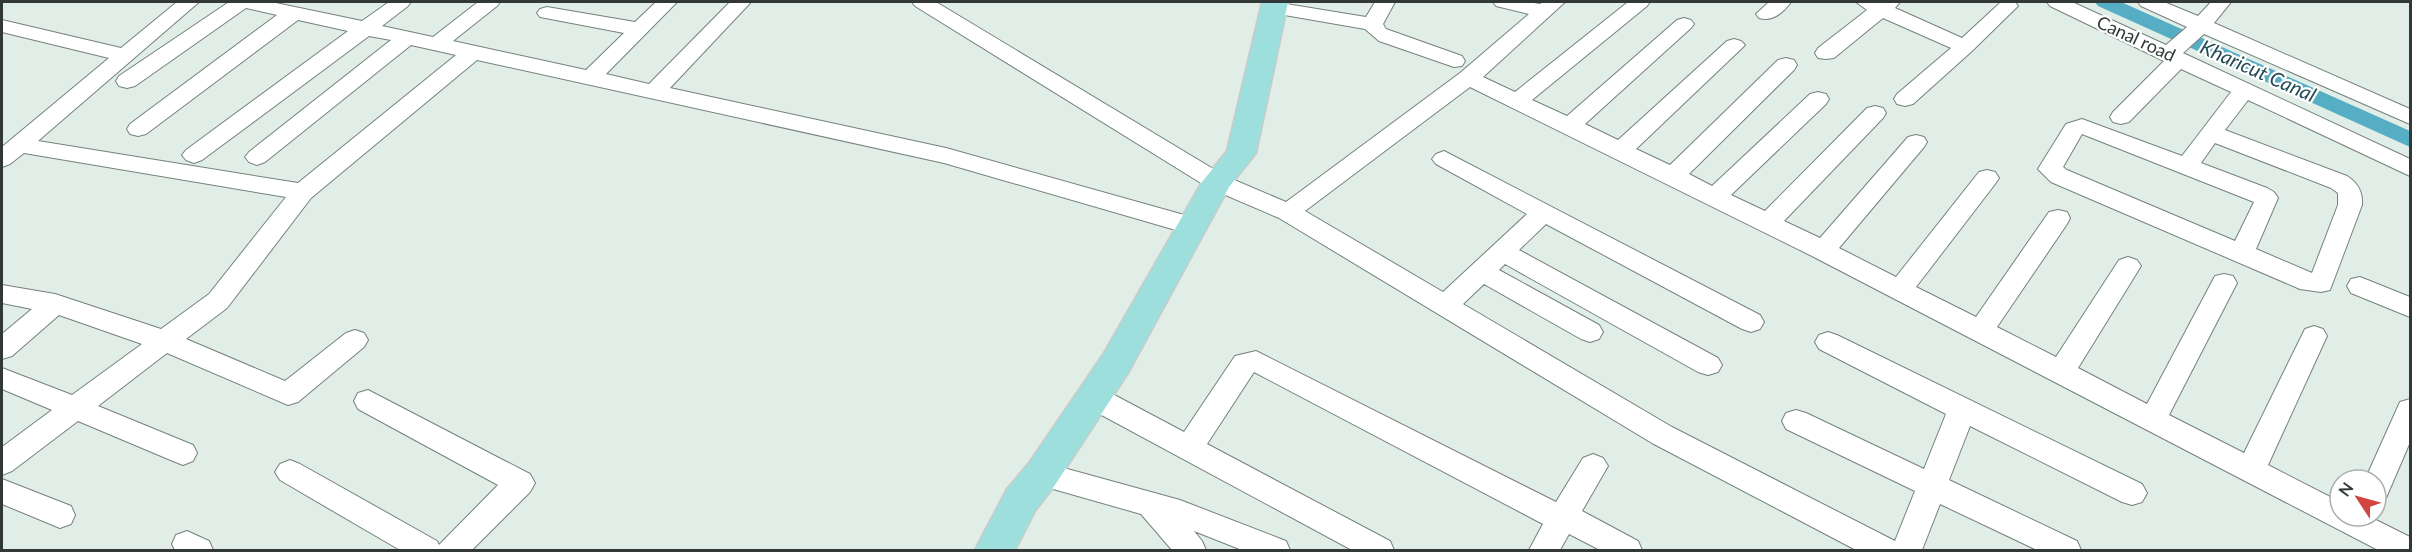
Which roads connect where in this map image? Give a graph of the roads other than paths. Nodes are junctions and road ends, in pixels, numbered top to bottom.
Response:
1 (189, 2) edge
2 (251, 2) edge
3 (319, 2) edge
4 (401, 2) edge
5 (490, 2) edge
6 (667, 2) edge
7 (741, 2) edge
8 (922, 2) edge
9 (1385, 2) edge
10 (1503, 2) edge
11 (1640, 2) edge
12 (2057, 2) edge
13 (2148, 2) edge
14 (2221, 2) edge
15 (1267, 4) edge
16 (1879, 4) edge
17 (1549, 6) edge
18 (2008, 6) dead end
19 (1322, 8) edge
20 (299, 13) junction
21 (548, 13) dead end
22 (1372, 24) junction
23 (1684, 24) dead end
24 (2202, 25) junction
25 (2, 27) edge
26 (366, 28) junction
27 (639, 30) junction
28 (408, 37) junction
29 (438, 43) junction
30 (1734, 45) dead end
31 (1965, 46) junction
32 (473, 52) junction
33 (1826, 53) dead end
34 (125, 56) junction
35 (2172, 56) junction
36 (1786, 64) dead end
37 (1461, 70) junction
38 (591, 78) junction
39 (127, 81) dead end
40 (2244, 90) junction
41 (654, 92) junction
42 (1818, 99) dead end
43 (1905, 99) dead end
44 (1517, 101) junction
45 (1875, 113) dead end
46 (2121, 117) dead end
47 (2410, 117) edge
48 (1570, 125) junction
49 (138, 129) dead end
50 (2210, 133) junction
51 (1916, 142) dead end
52 (20, 145) junction
53 (1621, 150) junction
54 (194, 155) dead end
55 (257, 157) dead end
56 (2, 159) edge
57 (1444, 159) dead end
58 (2186, 166) junction
59 (2410, 168) edge
60 (1673, 176) junction
61 (1987, 178) dead end
62 (1217, 182) junction
63 (303, 192) junction
64 (1715, 197) junction
65 (1544, 212) junction
66 (1288, 213) junction
67 (2058, 218) dead end
68 (1767, 224) junction
69 (1193, 226) junction
70 (1501, 251) junction
71 (1822, 252) junction
72 (2241, 254) junction
73 (2128, 266) dead end
74 (1480, 271) junction
75 (2224, 283) dead end
76 (2360, 286) dead end
77 (1899, 291) junction
78 (2, 294) edge
79 (56, 304) junction
80 (1446, 306) junction
81 (2410, 308) edge
82 (1751, 322) dead end
83 (1980, 331) junction
84 (1590, 332) dead end
85 (2314, 336) dead end
86 (355, 340) dead end
87 (165, 341) junction
88 (1828, 342) dead end
89 (2, 350) edge
90 (1708, 365) dead end
91 (2061, 372) junction
92 (2, 378) edge
93 (1093, 397) junction
94 (368, 401) dead end
95 (73, 409) junction
96 (1962, 409) junction
97 (2153, 419) junction
98 (1796, 421) dead end
99 (2407, 428) edge
100 (1190, 449) junction
101 (183, 453) dead end
102 (2, 463) edge
103 (1593, 466) dead end
104 (2387, 468) edge
105 (2251, 470) junction
106 (290, 472) dead end
107 (1042, 474) junction
108 (1932, 486) junction
109 (2, 491) edge
110 (2132, 493) dead end
111 (1151, 504) junction
112 (2328, 505) edge
113 (60, 515) dead end
114 (1563, 518) junction
115 (2373, 528) edge
116 (426, 550) edge
117 (452, 550) edge
118 (994, 550) edge
119 (1191, 550) edge
120 (1275, 550) edge
121 (1379, 550) edge
122 (1544, 550) edge
123 (1627, 550) edge
124 (1884, 550) edge
125 (1907, 550) edge
126 (2066, 550) edge
127 (2406, 550) edge

1 - 34 street
2 - 20 street
2 - 39 street
3 - 20 street
4 - 26 street
5 - 29 street
6 - 27 street
7 - 41 street
8 - 62 street
9 - 22 street
10 - 17 street
11 - 44 street
12 - 35 street, Canal road
13 - 24 street
14 - 24 street
15 - 19 street
15 - 62 main road
16 - 31 street
16 - 33 street
17 - 37 street
18 - 31 street
19 - 22 street
20 - 26 street
20 - 49 street
21 - 27 street
22 - 37 street
23 - 48 street
24 - 35 street
24 - 47 street
25 - 34 street
26 - 28 street
26 - 54 street
27 - 38 street
28 - 29 street
28 - 55 street
29 - 32 street
30 - 53 street
31 - 43 street
32 - 38 street
32 - 63 street
34 - 52 street
35 - 40 street, Canal road
35 - 46 street
36 - 60 street
37 - 44 street
37 - 66 street
38 - 41 street
40 - 50 street
40 - 59 street, Canal road
41 - 69 street
42 - 64 street
44 - 48 street
45 - 68 street
48 - 53 street
50 - 58 street
50 - 72 street
51 - 71 street
52 - 56 street
52 - 63 street
53 - 60 street
57 - 65 street
58 - 72 street
58 - 72 street
60 - 64 street
61 - 77 street
62 - 66 street
62 - 69 main road
63 - 87 street
64 - 68 street
65 - 70 street
65 - 82 street
66 - 80 street
67 - 83 street
68 - 71 street
69 - 93 main road
70 - 74 street
70 - 90 street
71 - 77 street
73 - 91 street
74 - 80 street
74 - 84 street
75 - 97 street
76 - 81 street
77 - 83 street
78 - 79 street
79 - 87 street
79 - 89 street
80 - 124 street
83 - 91 street
85 - 105 street
86 - 87 street
87 - 95 street
88 - 96 street
91 - 97 street
92 - 95 street
93 - 100 street
93 - 107 main road
94 - 117 street
95 - 101 street
95 - 102 street
96 - 108 street
96 - 110 street
97 - 105 street
98 - 108 street
99 - 104 street
100 - 114 street
100 - 121 street
103 - 114 street
105 - 112 street
106 - 116 street
107 - 111 street
107 - 118 main road
108 - 125 street
108 - 126 street
109 - 113 street
111 - 119 street
111 - 120 street
114 - 122 street
114 - 123 street
115 - 127 street

